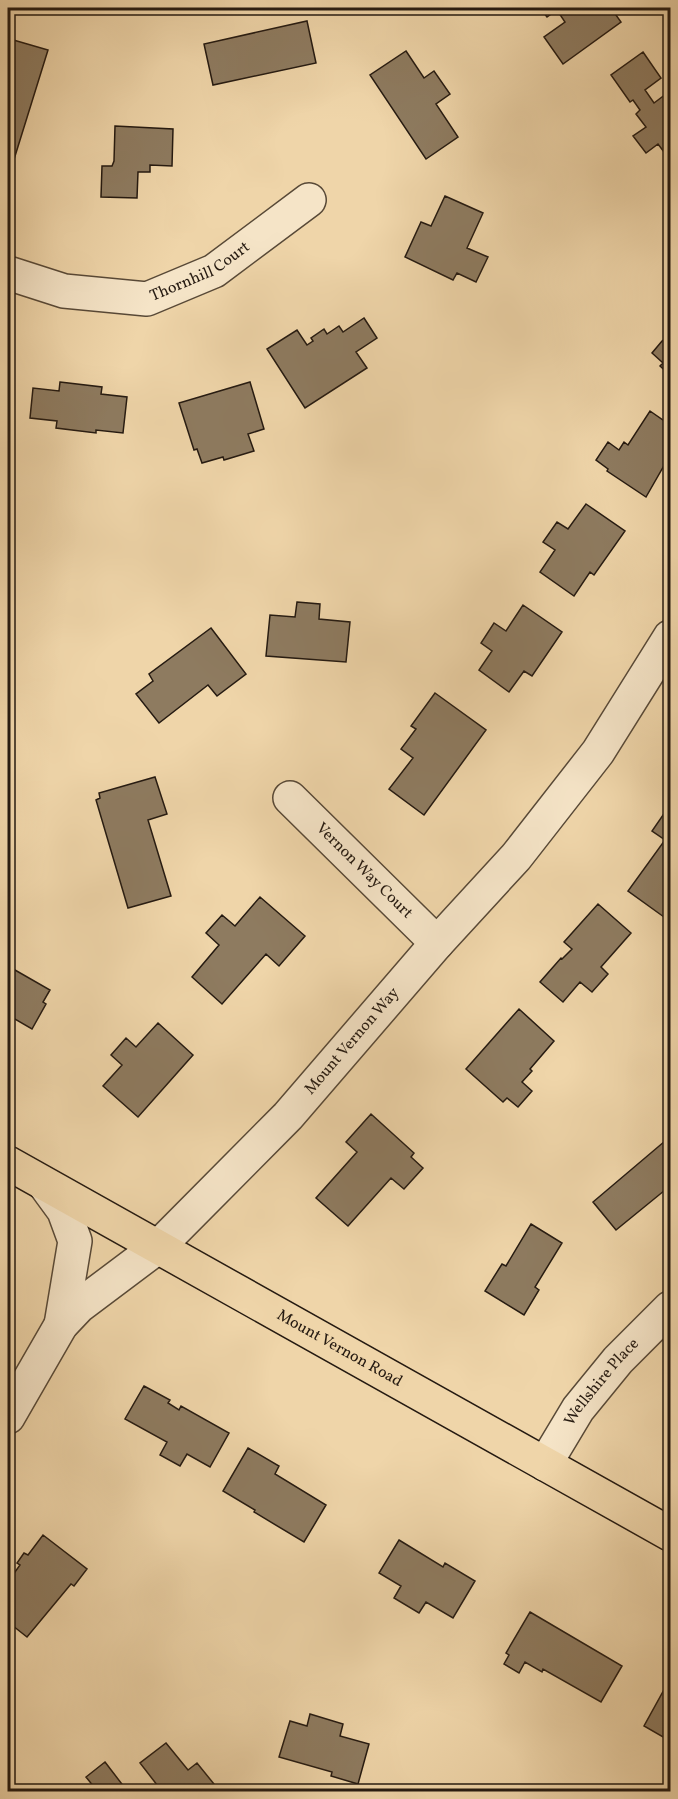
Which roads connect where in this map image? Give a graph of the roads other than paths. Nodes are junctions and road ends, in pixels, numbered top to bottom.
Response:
1 (309, 200) dead end
2 (8, 273) edge
3 (670, 637) edge
4 (290, 798) dead end
5 (437, 943) junction
6 (8, 1163) edge
7 (45, 1185) junction
8 (159, 1246) junction
9 (670, 1308) edge
10 (61, 1325) junction
11 (8, 1417) edge
12 (545, 1464) junction
13 (670, 1534) edge

1 - 2 street, Thornhill Court
3 - 5 street, Mount Vernon Way
4 - 5 street, Vernon Way Court
5 - 8 street, Mount Vernon Way
6 - 7 main road, Mount Vernon Road
7 - 8 main road, Mount Vernon Road
7 - 10 street
8 - 10 street, Mount Vernon Way
8 - 12 main road, Mount Vernon Road
9 - 12 street, Wellshire Place
10 - 11 street, Mount Vernon Way
12 - 13 main road, Mount Vernon Road

